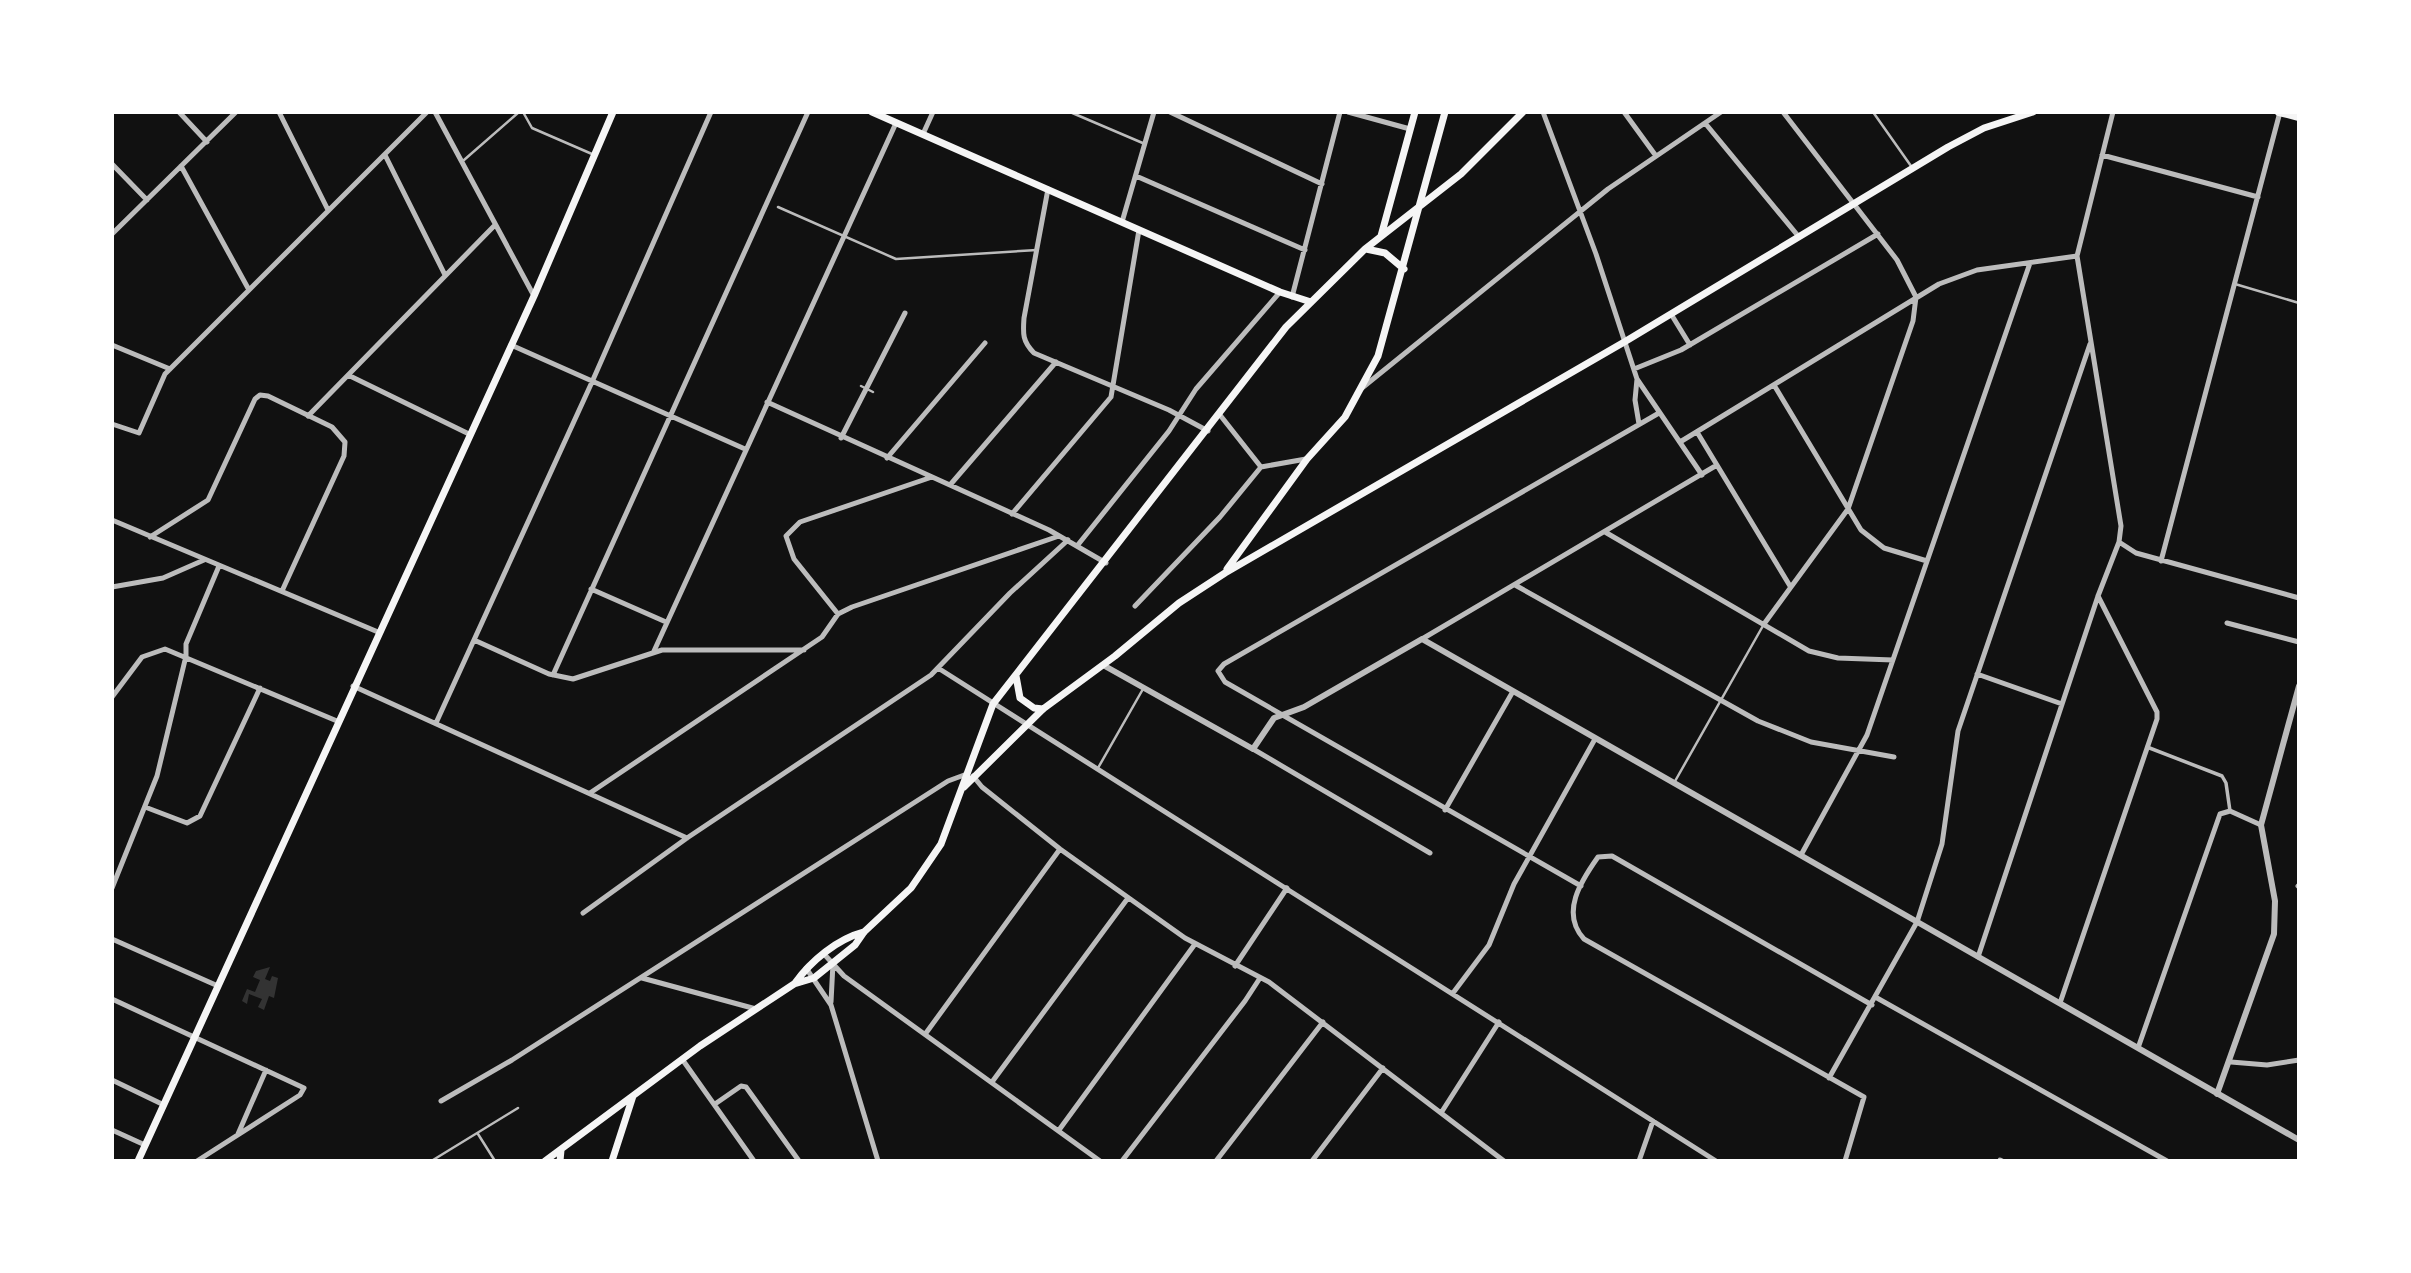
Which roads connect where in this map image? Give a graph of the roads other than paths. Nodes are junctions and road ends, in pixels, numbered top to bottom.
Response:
1 (179, 112) edge
2 (236, 112) edge
3 (279, 112) edge
4 (427, 112) edge
5 (435, 112) edge
6 (521, 112) edge
7 (613, 112) edge
8 (711, 112) edge
9 (808, 112) edge
10 (872, 112) edge
11 (933, 112) edge
12 (1070, 112) edge
13 (1154, 112) edge
14 (1170, 112) edge
15 (1340, 112) edge
16 (1348, 112) edge
17 (1415, 112) edge
18 (1445, 112) edge
19 (1523, 112) edge
20 (1543, 112) edge
21 (1624, 112) edge
22 (1721, 112) edge
23 (1783, 112) edge
24 (1873, 112) edge
25 (2033, 112) edge
26 (2113, 112) edge
27 (2280, 112) edge
28 (2299, 117) edge
29 (896, 123) junction
30 (1705, 123) junction
31 (1410, 129) junction
32 (923, 134) junction
33 (207, 142) junction
34 (1145, 144) junction
35 (385, 155) junction
36 (595, 155) junction
37 (2102, 155) junction
38 (1656, 156) junction
39 (461, 162) junction
40 (112, 164) edge
41 (181, 166) junction
42 (1913, 169) junction
43 (1136, 176) junction
44 (1322, 184) junction
45 (1425, 185) junction
46 (1048, 190) junction
47 (1437, 192) junction
48 (2258, 197) junction
49 (147, 200) junction
50 (1855, 204) junction
51 (1420, 206) junction
52 (778, 207) dead end
53 (328, 210) junction
54 (1581, 211) junction
55 (1122, 222) junction
56 (495, 225) junction
57 (1139, 230) junction
58 (112, 234) edge
59 (1878, 234) junction
60 (1381, 236) junction
61 (843, 237) junction
62 (1800, 237) junction
63 (1366, 249) junction
64 (1037, 250) junction
65 (1305, 250) junction
66 (2077, 256) junction
67 (2030, 263) junction
68 (1404, 269) junction
69 (445, 275) junction
70 (2235, 284) junction
71 (249, 290) junction
72 (1280, 292) junction
73 (534, 296) junction
74 (1916, 297) junction
75 (1294, 298) junction
76 (1311, 302) junction
77 (2299, 303) edge
78 (1302, 310) junction
79 (905, 313) dead end
80 (1671, 314) junction
81 (1626, 341) junction
82 (985, 343) dead end
83 (2090, 344) junction
84 (112, 345) edge
85 (511, 345) junction
86 (1690, 345) junction
87 (1056, 362) junction
88 (170, 369) junction
89 (1634, 369) junction
90 (348, 375) junction
91 (1637, 379) junction
92 (592, 382) junction
93 (1774, 385) junction
94 (863, 387) junction
95 (1114, 387) junction
96 (1362, 388) junction
97 (873, 392) dead end
98 (767, 402) junction
99 (1660, 413) junction
100 (1178, 415) junction
101 (1220, 415) junction
102 (308, 416) junction
103 (668, 416) junction
104 (112, 424) edge
105 (1639, 424) junction
106 (1208, 431) junction
107 (1697, 432) junction
108 (469, 434) junction
109 (841, 438) junction
110 (1680, 442) junction
111 (745, 449) junction
112 (887, 458) junction
113 (1307, 459) junction
114 (1717, 465) junction
115 (1261, 467) junction
116 (1702, 475) junction
117 (932, 477) junction
118 (950, 485) junction
119 (1848, 509) junction
120 (1012, 514) junction
121 (112, 520) edge
122 (1605, 532) junction
123 (1059, 536) junction
124 (150, 537) junction
125 (1068, 540) junction
126 (2119, 542) junction
127 (1077, 546) junction
128 (204, 560) junction
129 (1927, 561) junction
130 (2161, 561) junction
131 (1106, 563) junction
132 (219, 566) junction
133 (1225, 573) junction
134 (1515, 585) junction
135 (1790, 586) junction
136 (112, 587) edge
137 (592, 589) junction
138 (282, 591) junction
139 (2098, 596) junction
140 (2299, 598) edge
141 (1135, 606) dead end
142 (838, 614) junction
143 (666, 622) junction
144 (2227, 623) dead end
145 (1764, 624) junction
146 (378, 632) junction
147 (1422, 639) junction
148 (474, 640) junction
149 (2299, 642) edge
150 (804, 650) junction
151 (653, 651) junction
152 (186, 656) junction
153 (1893, 660) junction
154 (1103, 665) junction
155 (939, 668) junction
156 (1017, 672) junction
157 (1977, 674) junction
158 (553, 675) junction
159 (353, 686) junction
160 (2299, 686) edge
161 (1144, 687) junction
162 (260, 688) junction
163 (1512, 693) junction
164 (112, 697) edge
165 (1720, 701) junction
166 (993, 704) junction
167 (2062, 704) junction
168 (1043, 709) junction
169 (1282, 715) junction
170 (337, 721) junction
171 (1028, 722) junction
172 (436, 723) junction
173 (1595, 739) junction
174 (2147, 747) junction
175 (1253, 749) junction
176 (1860, 750) junction
177 (1894, 757) dead end
178 (1098, 768) junction
179 (970, 775) junction
180 (1674, 783) junction
181 (590, 793) junction
182 (145, 807) junction
183 (1445, 810) junction
184 (2231, 811) junction
185 (2260, 825) junction
186 (687, 838) junction
187 (1060, 849) junction
188 (1430, 853) dead end
189 (1801, 855) junction
190 (1529, 856) junction
191 (1581, 886) junction
192 (112, 888) edge
193 (1287, 888) junction
194 (1128, 898) junction
195 (583, 913) dead end
196 (1917, 922) junction
197 (864, 932) junction
198 (112, 939) edge
199 (1195, 944) junction
200 (824, 954) junction
201 (1978, 957) junction
202 (833, 963) junction
203 (1235, 966) junction
204 (806, 968) junction
205 (642, 978) junction
206 (814, 978) junction
207 (1260, 978) junction
208 (794, 984) junction
209 (218, 986) junction
210 (1453, 993) junction
211 (1877, 998) junction
212 (112, 999) edge
213 (2060, 1003) junction
214 (831, 1005) junction
215 (1872, 1005) junction
216 (756, 1009) junction
217 (1322, 1022) junction
218 (1499, 1022) junction
219 (926, 1033) junction
220 (195, 1037) junction
221 (2138, 1048) junction
222 (682, 1059) junction
223 (2299, 1060) edge
224 (2231, 1062) junction
225 (1383, 1068) junction
226 (266, 1070) junction
227 (1829, 1078) junction
228 (112, 1080) edge
229 (992, 1082) junction
230 (2217, 1094) junction
231 (633, 1095) junction
232 (441, 1101) dead end
233 (715, 1104) junction
234 (164, 1105) junction
235 (518, 1108) dead end
236 (1441, 1114) junction
237 (608, 1115) junction
238 (1653, 1121) junction
239 (623, 1128) junction
240 (112, 1130) edge
241 (1059, 1130) junction
242 (477, 1133) junction
243 (238, 1134) junction
244 (2299, 1140) edge
245 (145, 1145) junction
246 (561, 1150) junction
247 (433, 1160) edge
248 (1500, 1160) edge
249 (138, 1161) edge
250 (197, 1161) edge
251 (495, 1161) edge
252 (545, 1161) edge
253 (560, 1161) edge
254 (612, 1161) edge
255 (754, 1161) edge
256 (799, 1161) edge
257 (878, 1161) edge
258 (1100, 1161) edge
259 (1122, 1161) edge
260 (1216, 1161) edge
261 (1312, 1161) edge
262 (1639, 1161) edge
263 (1716, 1161) edge
264 (1845, 1161) edge
265 (2167, 1161) edge

1 - 33 street
2 - 33 street
3 - 53 street
4 - 35 street
5 - 39 street
6 - 36 lane
6 - 39 lane
7 - 36 main road
8 - 92 street
9 - 103 street
10 - 29 main road
11 - 32 street
12 - 34 lane
13 - 34 street
14 - 44 street
15 - 44 street
16 - 31 street
17 - 31 main road
18 - 45 main road
19 - 47 main road
20 - 54 street
21 - 38 street
22 - 30 street
23 - 50 street
24 - 42 lane
25 - 42 main road
26 - 37 street
27 - 28 main road
27 - 48 street
29 - 32 main road
29 - 61 street
30 - 38 street
30 - 62 street
31 - 60 main road
32 - 46 main road
33 - 41 street
34 - 43 street
35 - 53 street
35 - 69 street
36 - 73 main road
37 - 48 street
37 - 66 street
38 - 54 street
39 - 56 street
40 - 49 street
41 - 49 street
41 - 71 street
42 - 50 main road
43 - 55 street
43 - 65 street
44 - 65 street
45 - 47 main road
45 - 51 main road
46 - 55 main road
46 - 64 street
47 - 51 main road
48 - 70 street
49 - 58 street
50 - 59 street
50 - 62 main road
51 - 60 main road
51 - 68 main road
52 - 61 lane
53 - 71 street
54 - 81 street
54 - 96 street
55 - 57 main road
56 - 69 street
56 - 73 street
57 - 72 main road
57 - 95 street
59 - 74 street
59 - 86 street
60 - 63 main road
61 - 64 lane
61 - 98 street
62 - 80 main road
63 - 68 main road
63 - 76 main road
64 - 87 street
65 - 75 street
66 - 67 street
66 - 83 street
67 - 74 street
67 - 129 street
68 - 96 main road
69 - 90 street
70 - 77 lane
70 - 130 street
71 - 88 street
72 - 75 main road
72 - 100 street
73 - 85 main road
74 - 93 street
74 - 119 street
75 - 76 main road
75 - 78 main road
76 - 78 main road
78 - 101 main road
79 - 94 street
80 - 81 main road
80 - 86 street
81 - 89 street
81 - 133 main road
82 - 112 street
83 - 126 street
83 - 157 street
84 - 88 street
85 - 92 street
85 - 108 main road
86 - 89 street
87 - 95 street
87 - 118 street
88 - 104 street
89 - 91 street
90 - 102 street
90 - 108 street
91 - 99 street
91 - 105 street
92 - 103 street
92 - 148 street
93 - 107 street
93 - 119 street
94 - 97 lane
94 - 109 street
95 - 100 street
95 - 120 street
96 - 113 main road
98 - 109 street
98 - 111 street
99 - 105 street
99 - 110 street
100 - 106 street
100 - 127 street
101 - 106 main road
101 - 115 street
102 - 124 street
102 - 138 street
103 - 111 street
103 - 137 street
105 - 169 street
106 - 131 main road
107 - 110 street
107 - 114 street
108 - 146 main road
109 - 112 street
110 - 116 street
111 - 143 street
112 - 117 street
113 - 115 street
113 - 133 main road
114 - 116 street
114 - 135 street
115 - 141 street
116 - 122 street
117 - 118 street
117 - 142 street
118 - 120 street
119 - 129 street
119 - 135 street
120 - 123 street
121 - 124 street
122 - 134 street
122 - 145 street
123 - 125 street
123 - 142 street
124 - 128 street
125 - 127 street
125 - 155 street
126 - 130 street
126 - 139 street
127 - 131 street
128 - 132 street
128 - 136 street
129 - 153 street
130 - 140 street
131 - 156 main road
132 - 138 street
132 - 152 street
133 - 154 main road
134 - 147 street
134 - 165 street
135 - 145 street
137 - 143 street
137 - 158 street
138 - 146 street
139 - 167 street
139 - 174 street
142 - 150 street
143 - 151 street
144 - 149 street
145 - 153 street
145 - 165 lane
146 - 159 main road
147 - 163 street
147 - 169 street
148 - 158 street
148 - 172 street
150 - 151 street
150 - 181 street
151 - 158 street
152 - 162 street
152 - 164 street
152 - 182 street
153 - 176 street
154 - 161 street
154 - 168 main road
155 - 166 street
155 - 186 street
156 - 166 main road
156 - 168 main road
157 - 167 street
157 - 196 street
159 - 170 main road
159 - 172 street
160 - 185 street
161 - 175 street
161 - 178 lane
162 - 170 street
162 - 182 street
163 - 173 street
163 - 183 street
165 - 176 street
165 - 180 lane
166 - 171 street
166 - 179 main road
167 - 201 street
168 - 171 main road
169 - 175 street
169 - 183 street
170 - 209 main road
171 - 178 street
171 - 179 main road
172 - 181 street
173 - 180 street
173 - 190 street
174 - 184 street
174 - 213 street
175 - 188 street
176 - 177 street
176 - 189 street
178 - 193 street
179 - 187 street
179 - 197 main road
179 - 205 street
180 - 189 street
181 - 186 street
182 - 192 street
183 - 190 street
184 - 185 street
184 - 221 street
185 - 224 street
186 - 195 street
187 - 194 street
187 - 219 street
189 - 196 street
190 - 191 street
190 - 210 street
191 - 215 street
191 - 227 street
193 - 203 street
193 - 210 street
194 - 199 street
194 - 229 street
196 - 201 street
196 - 211 street
197 - 200 main road
197 - 202 main road
198 - 209 street
199 - 203 street
199 - 241 street
200 - 202 street
200 - 204 main road
201 - 213 street
202 - 206 main road
202 - 214 street
202 - 219 street
203 - 207 street
204 - 206 street
204 - 208 main road
205 - 216 street
205 - 232 street
206 - 208 main road
206 - 214 street
207 - 217 street
207 - 259 street
208 - 216 main road
209 - 220 main road
210 - 218 street
211 - 215 street
211 - 265 street
212 - 220 street
213 - 221 street
214 - 257 street
215 - 227 street
216 - 222 main road
217 - 225 street
217 - 260 street
218 - 236 street
218 - 238 street
219 - 229 street
220 - 226 street
220 - 234 main road
221 - 230 street
222 - 231 main road
222 - 233 street
223 - 224 street
224 - 230 street
225 - 236 street
225 - 261 street
226 - 243 street
226 - 243 street
227 - 264 street
228 - 234 street
229 - 241 street
230 - 244 street
231 - 237 main road
231 - 239 main road
233 - 255 street
233 - 256 street
234 - 245 main road
235 - 242 lane
236 - 248 street
237 - 239 main road
237 - 246 main road
238 - 262 street
238 - 263 street
239 - 254 main road
240 - 245 street
241 - 258 street
242 - 247 lane
242 - 251 lane
243 - 250 street
245 - 249 main road
246 - 252 main road
246 - 253 main road

